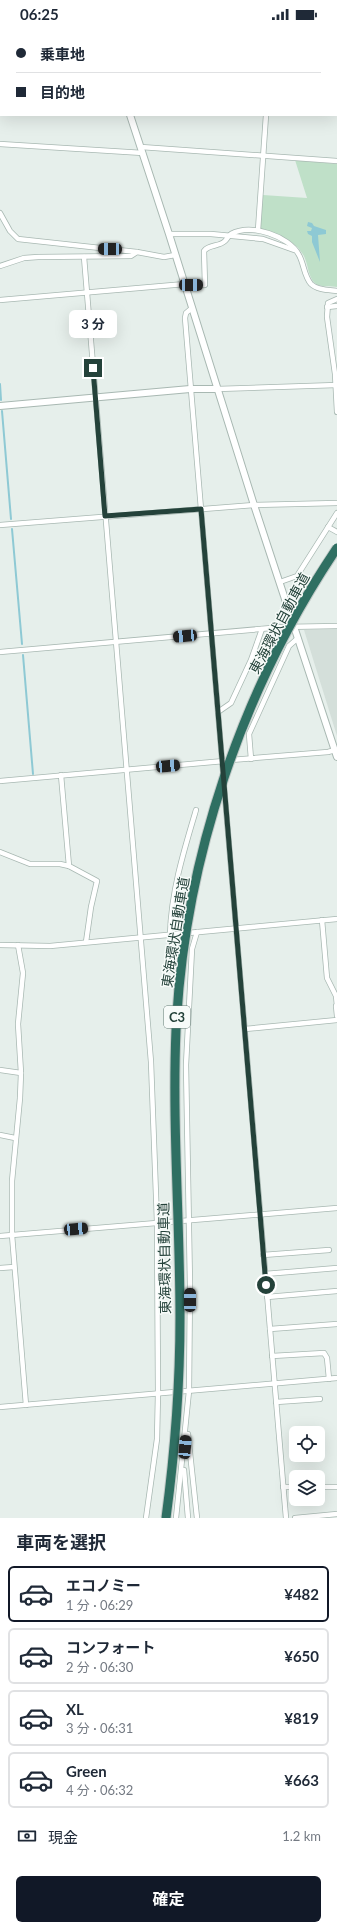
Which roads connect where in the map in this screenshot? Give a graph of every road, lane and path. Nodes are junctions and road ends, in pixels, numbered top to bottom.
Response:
1 (130, 116) edge
2 (266, 116) edge
3 (0, 144) edge
4 (142, 150) junction
5 (263, 156) junction
6 (337, 161) edge
7 (0, 214) edge
8 (258, 230) junction
9 (169, 234) junction
10 (228, 237) junction
11 (295, 250) junction
12 (137, 252) junction
13 (175, 255) junction
14 (84, 257) junction
15 (0, 266) edge
16 (185, 285) junction
17 (337, 291) edge
18 (87, 293) junction
19 (337, 299) edge
20 (0, 300) edge
21 (337, 306) edge
22 (327, 307) junction
23 (192, 308) junction
24 (337, 385) edge
25 (190, 389) junction
26 (217, 389) junction
27 (95, 398) junction
28 (0, 406) edge
29 (337, 412) edge
30 (337, 503) edge
31 (254, 505) junction
32 (201, 509) junction
33 (337, 513) edge
34 (105, 516) junction
35 (0, 525) edge
36 (328, 527) junction
37 (337, 532) edge
38 (337, 548) edge
39 (280, 582) junction
40 (337, 626) edge
41 (295, 627) junction
42 (262, 629) junction
43 (212, 633) junction
44 (298, 638) junction
45 (116, 641) junction
46 (0, 652) edge
47 (218, 712) junction
48 (335, 750) junction
49 (337, 757) edge
50 (251, 759) junction
51 (222, 761) junction
52 (126, 769) junction
53 (61, 775) junction
54 (0, 781) edge
55 (196, 810) dead end
56 (0, 852) edge
57 (69, 866) junction
58 (337, 919) edge
59 (322, 920) junction
60 (236, 929) junction
61 (197, 932) junction
62 (170, 935) junction
63 (140, 938) junction
64 (86, 942) junction
65 (0, 945) edge
66 (18, 945) junction
67 (337, 1006) edge
68 (337, 1016) edge
69 (337, 1020) edge
70 (245, 1029) junction
71 (0, 1070) edge
72 (21, 1073) junction
73 (0, 1135) edge
74 (15, 1138) junction
75 (337, 1208) edge
76 (260, 1214) junction
77 (188, 1220) junction
78 (157, 1222) junction
79 (12, 1235) junction
80 (0, 1236) edge
81 (329, 1250) dead end
82 (264, 1255) junction
83 (14, 1267) junction
84 (0, 1268) edge
85 (337, 1268) edge
86 (265, 1274) junction
87 (337, 1291) edge
88 (267, 1297) junction
89 (337, 1324) edge
90 (270, 1329) junction
91 (272, 1356) junction
92 (337, 1378) edge
93 (329, 1379) junction
94 (274, 1384) junction
95 (190, 1391) junction
96 (158, 1393) junction
97 (320, 1399) dead end
98 (276, 1402) junction
99 (26, 1405) junction
100 (0, 1407) edge
101 (187, 1423) junction
102 (183, 1460) junction
103 (283, 1487) junction
104 (289, 1487) edge
105 (325, 1487) edge
106 (337, 1487) edge
107 (337, 1514) edge
108 (146, 1518) edge
109 (166, 1518) edge
110 (176, 1518) edge
111 (188, 1518) edge
112 (197, 1518) edge
113 (286, 1518) edge
114 (295, 1518) edge

1 - 4 street
2 - 5 street
3 - 4 street
4 - 5 street
4 - 9 street
5 - 6 street
5 - 8 street
7 - 12 street
8 - 10 street
8 - 11 street
9 - 10 street
9 - 13 street
10 - 11 street
10 - 16 street
11 - 17 street
12 - 13 street
12 - 14 street
13 - 16 street
14 - 15 street
14 - 18 street
16 - 18 street
16 - 23 street
18 - 20 street
18 - 27 street
19 - 22 street
21 - 22 street
22 - 24 street
23 - 25 street
23 - 26 street
24 - 26 street
24 - 29 street
25 - 26 street
25 - 27 street
25 - 32 street
26 - 31 street
27 - 28 street
27 - 34 street
30 - 31 street
31 - 32 street
31 - 39 street
32 - 34 street
32 - 43 street
33 - 36 street
34 - 35 street
34 - 45 street
36 - 37 street
36 - 39 street
38 - 109 highway, 東海環状自動車道 / C3, bridge
39 - 41 street
40 - 41 street
41 - 42 street
41 - 44 street
42 - 43 street
42 - 47 street
43 - 45 street
43 - 47 street
44 - 48 street
44 - 50 street
45 - 46 street
45 - 52 street
47 - 51 street
48 - 49 street
48 - 50 street
50 - 51 street
51 - 52 street
51 - 60 street
52 - 53 street
52 - 63 street
53 - 54 street
53 - 57 street
55 - 62 street
56 - 57 street
57 - 64 street
58 - 59 street
59 - 60 street
59 - 67 street
60 - 61 street
60 - 70 street
61 - 62 street
61 - 77 street
62 - 63 street
63 - 64 street
63 - 78 street
64 - 66 street
65 - 66 street
66 - 72 street
67 - 68 street
69 - 70 street
70 - 76 street
71 - 72 street
72 - 74 street
73 - 74 street
74 - 79 street
75 - 76 street
76 - 77 street
76 - 82 street
77 - 78 street
77 - 95 street
78 - 79 street
78 - 96 street
79 - 80 street
79 - 83 street
81 - 82 street
82 - 86 street
83 - 84 street
83 - 99 street
85 - 86 street
86 - 88 street
87 - 88 street
88 - 90 street
89 - 90 street
90 - 91 street
91 - 93 street
91 - 94 street
92 - 93 street
93 - 94 street
94 - 95 street
94 - 98 street
95 - 96 street
95 - 101 street
96 - 99 street
96 - 108 street
97 - 98 street
98 - 103 street
99 - 100 street
101 - 102 street
101 - 112 street
102 - 110 street
102 - 111 street
103 - 104 street
103 - 113 street
105 - 106 street
107 - 114 street

